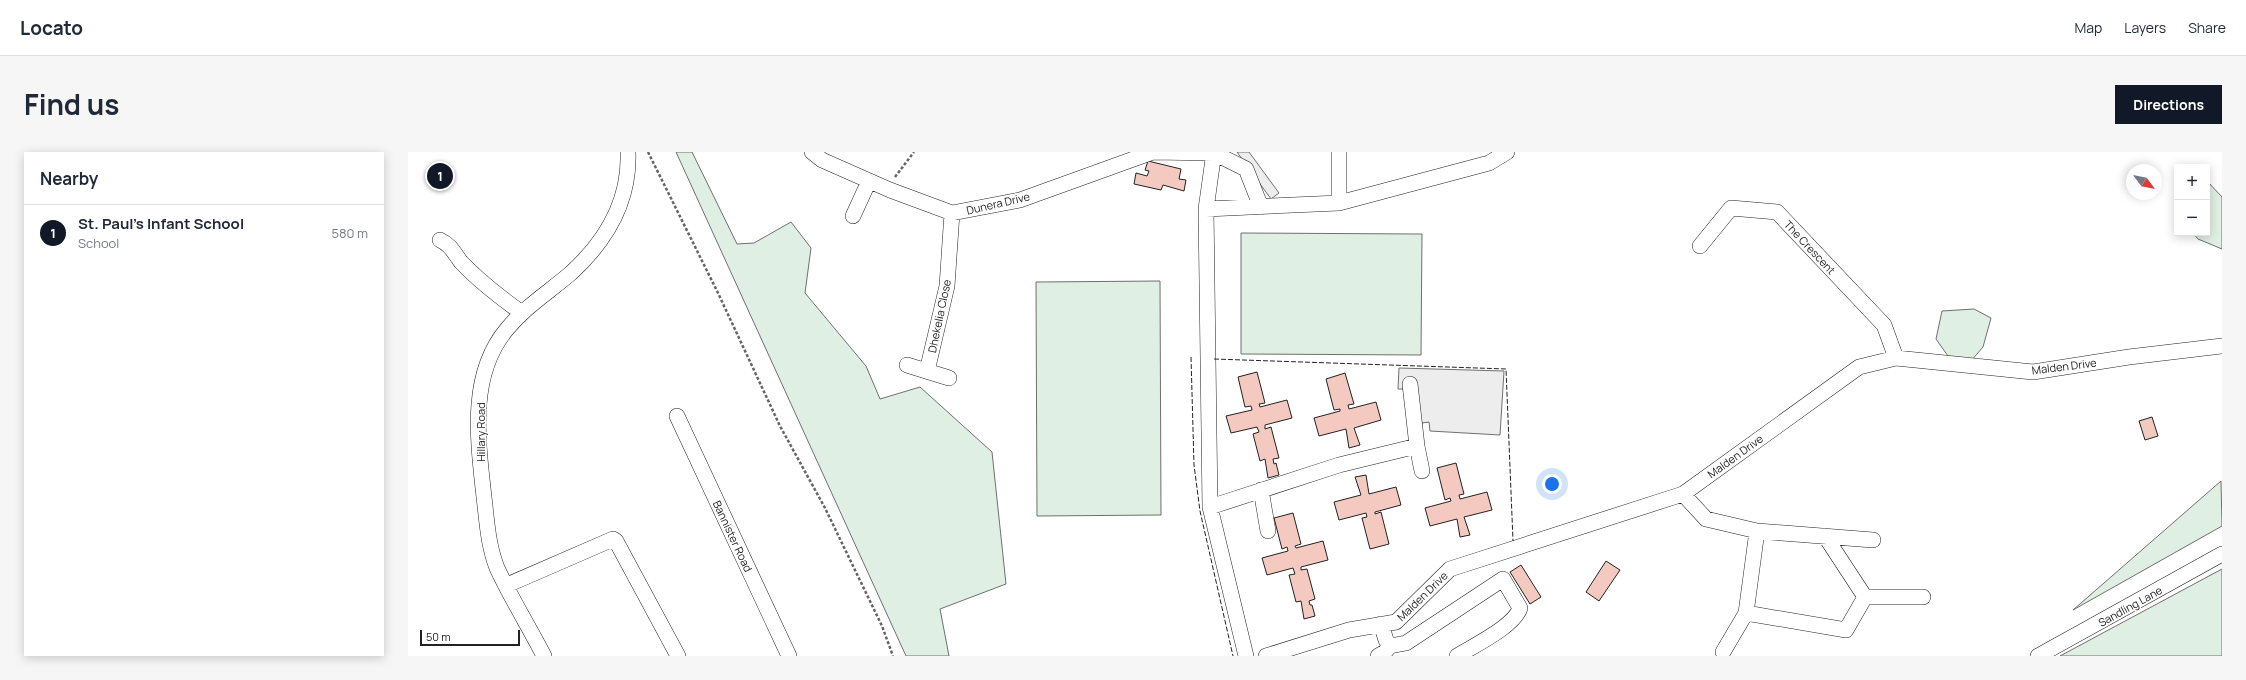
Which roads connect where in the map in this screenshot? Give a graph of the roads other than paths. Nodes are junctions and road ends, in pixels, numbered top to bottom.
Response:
1 (628, 152) edge
2 (812, 152) edge
3 (1214, 152) edge
4 (1340, 152) edge
5 (1507, 152) edge
6 (870, 181) junction
7 (1339, 203) junction
8 (1261, 207) junction
9 (1206, 209) junction
10 (952, 213) junction
11 (852, 216) dead end
12 (440, 240) dead end
13 (1700, 246) dead end
14 (522, 313) junction
15 (2222, 346) edge
16 (1896, 358) junction
17 (907, 365) dead end
18 (927, 371) junction
19 (949, 378) dead end
20 (1410, 384) dead end
21 (677, 416) dead end
22 (1417, 446) junction
23 (1422, 470) dead end
24 (1261, 490) junction
25 (1684, 494) junction
26 (1210, 507) junction
27 (1268, 531) dead end
28 (1757, 531) junction
29 (1825, 536) junction
30 (1873, 540) dead end
31 (2222, 554) edge
32 (507, 586) junction
33 (1865, 597) junction
34 (1923, 597) dead end
35 (1746, 613) junction
36 (1381, 624) junction
37 (1391, 651) edge
38 (1724, 652) dead end
39 (544, 656) edge
40 (678, 656) edge
41 (789, 656) edge
42 (1246, 656) edge
43 (1266, 656) edge
44 (1378, 656) edge
45 (1457, 656) edge
46 (2038, 656) edge

1 - 14 street, Hillary Road
2 - 6 street, Dunera Drive
3 - 8 street
3 - 9 street
3 - 10 street, Dunera Drive
4 - 7 street
5 - 7 street
6 - 10 street, Dunera Drive
6 - 11 street
7 - 8 street
8 - 9 street
9 - 26 street
10 - 18 street, Dhekelia Close
12 - 14 street
13 - 16 street, The Crescent
14 - 32 street, Hillary Road
15 - 16 street, Malden Drive
16 - 25 street, Malden Drive
17 - 18 street
18 - 19 street
20 - 22 street
21 - 41 street, Bannister Road
22 - 23 street
22 - 24 street
24 - 26 street
24 - 27 street
25 - 28 street
25 - 36 street, Malden Drive
26 - 42 street
28 - 29 street
28 - 35 street
29 - 30 street
29 - 33 street
31 - 46 street, Sandling Lane
32 - 39 street, Hillary Road
32 - 40 street
33 - 34 street
33 - 35 street
35 - 38 street
36 - 37 street
36 - 43 street, Malden Drive
37 - 44 street
37 - 45 street

